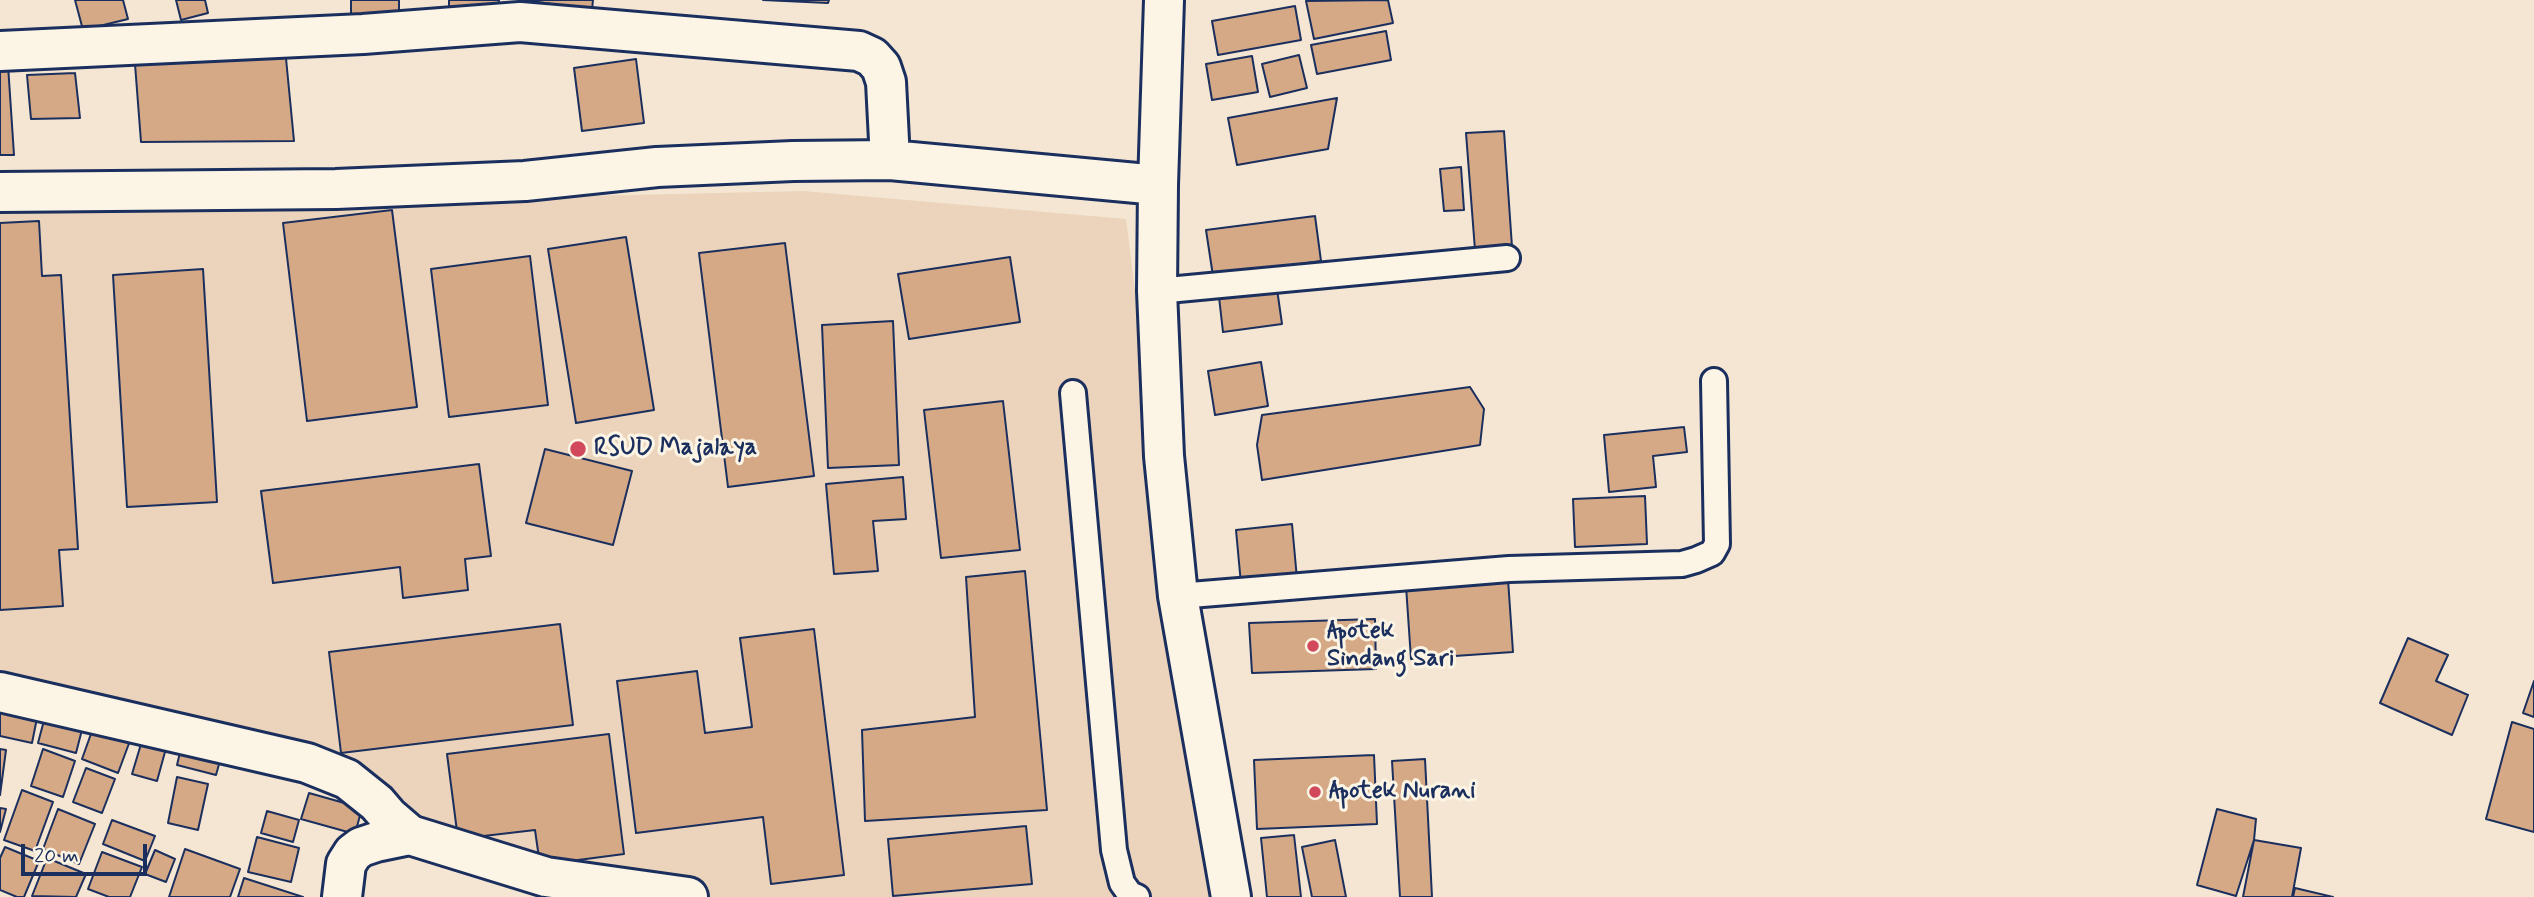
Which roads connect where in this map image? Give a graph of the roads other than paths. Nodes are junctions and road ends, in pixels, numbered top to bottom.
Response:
1 (1164, 0) edge
2 (0, 51) edge
3 (890, 160) junction
4 (1158, 185) junction
5 (0, 192) edge
6 (1507, 258) dead end
7 (1157, 291) junction
8 (1714, 380) dead end
9 (1073, 393) dead end
10 (1178, 596) junction
11 (0, 692) edge
12 (410, 835) junction
13 (342, 897) edge
14 (688, 897) edge
15 (1137, 897) edge
16 (1231, 897) edge

1 - 4 street
2 - 3 street
3 - 4 street
3 - 5 street
4 - 7 street
6 - 7 lane
7 - 10 street
8 - 10 lane
9 - 15 lane
10 - 16 street
11 - 12 street
12 - 13 street
12 - 14 street

